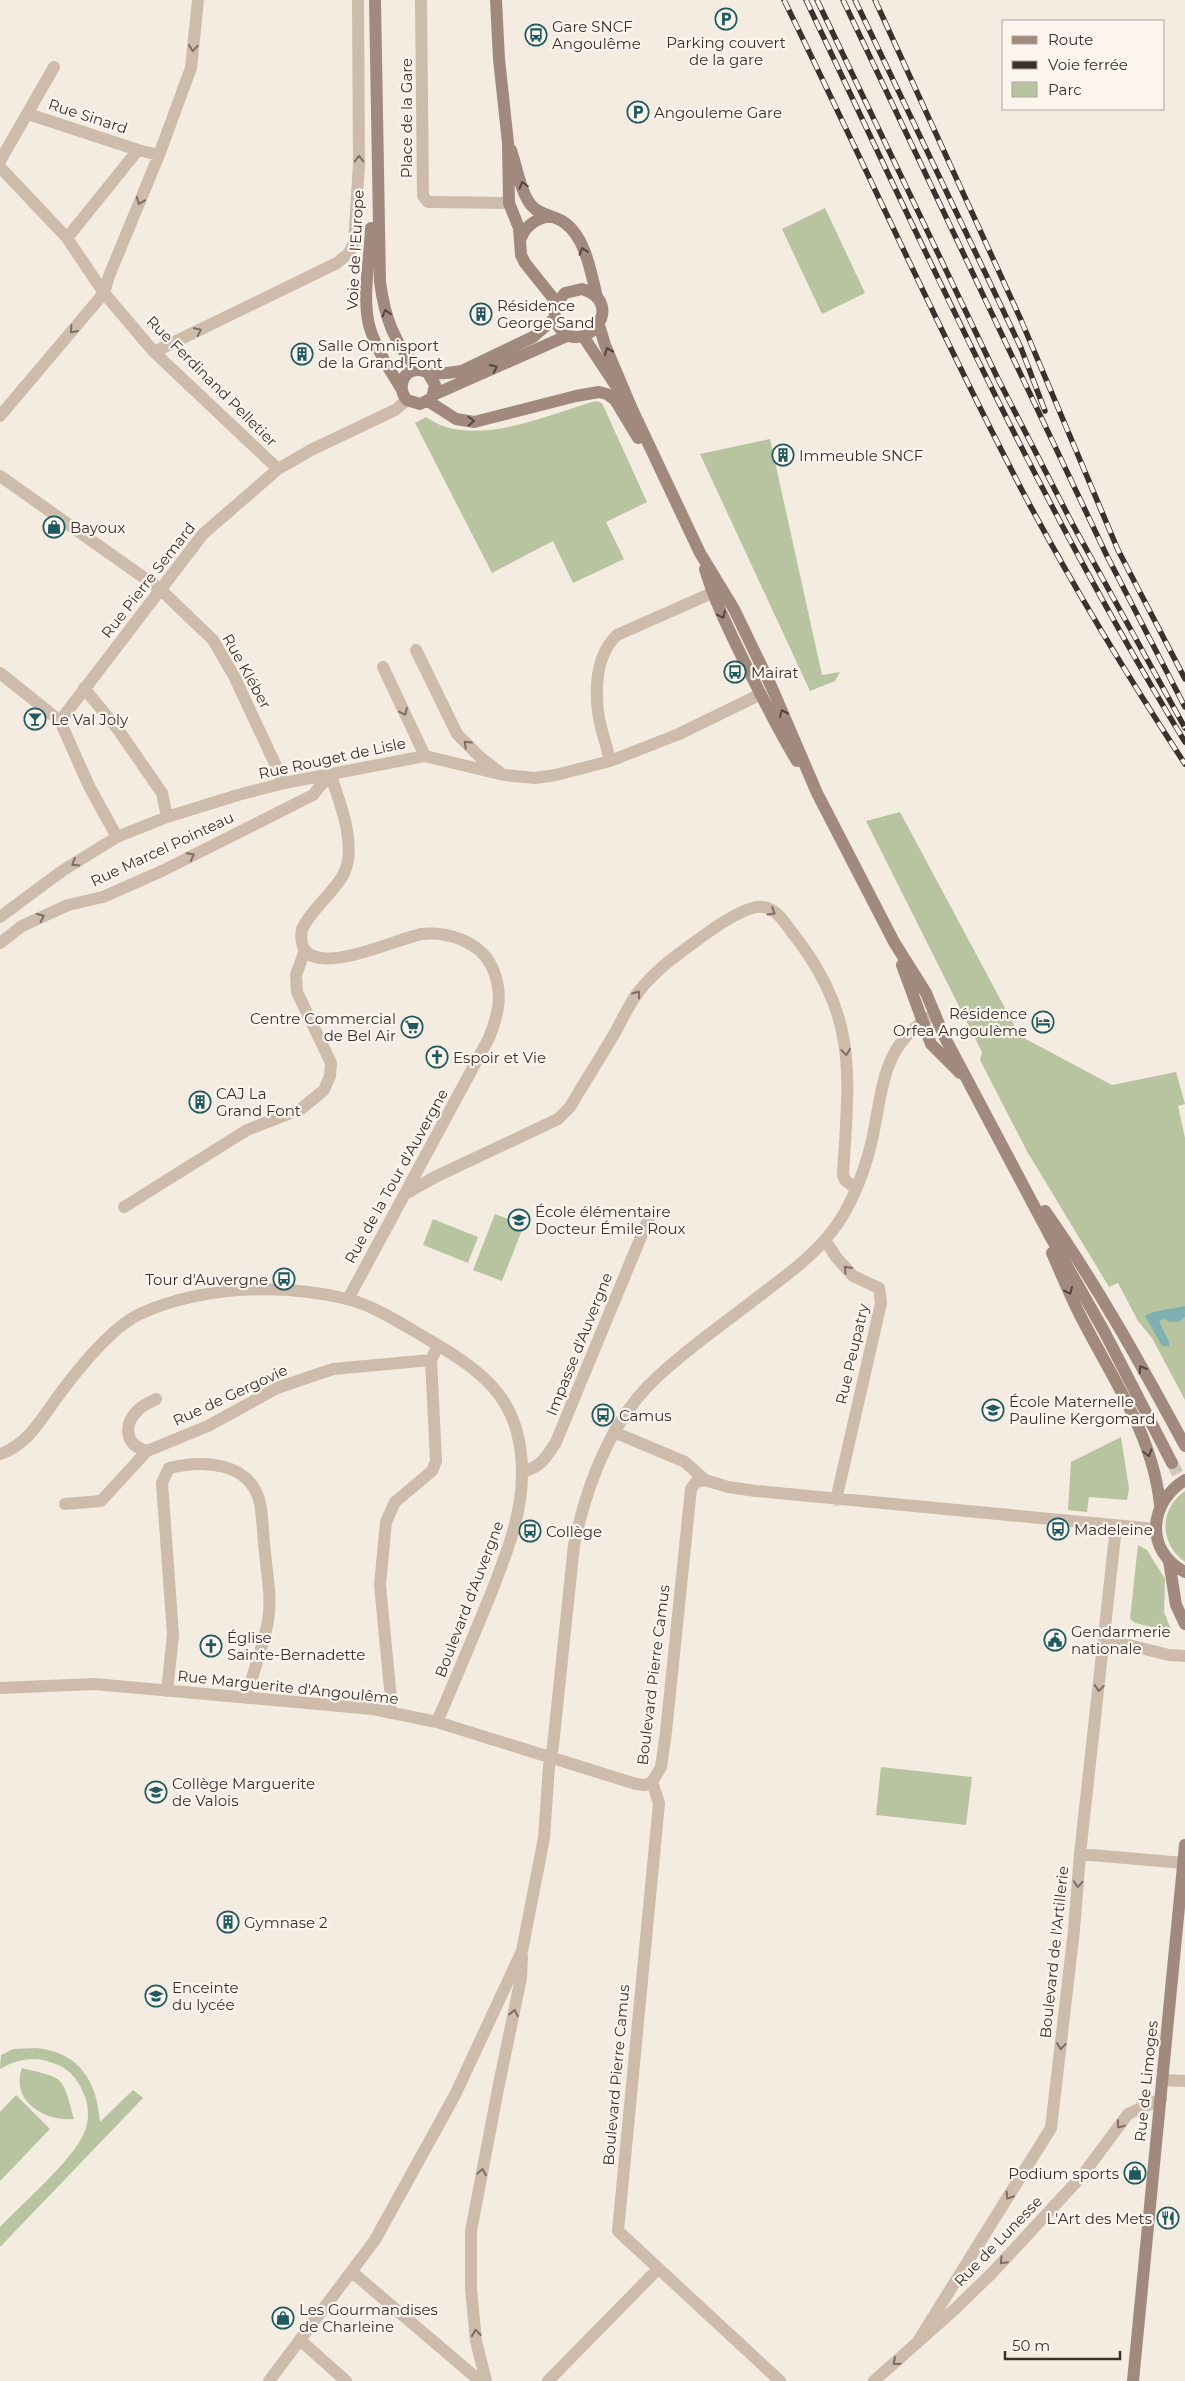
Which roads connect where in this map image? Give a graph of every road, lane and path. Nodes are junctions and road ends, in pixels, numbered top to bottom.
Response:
1 (198, 0) edge
2 (358, 0) edge
3 (375, 0) edge
4 (422, 0) edge
5 (496, 0) edge
6 (54, 67) dead end
7 (28, 114) junction
8 (377, 136) junction
9 (508, 143) junction
10 (138, 150) junction
11 (159, 155) junction
12 (0, 161) edge
13 (0, 167) edge
14 (509, 203) junction
15 (549, 216) junction
16 (67, 238) junction
17 (521, 238) junction
18 (104, 293) junction
19 (597, 297) junction
20 (555, 312) junction
21 (599, 325) junction
22 (569, 335) junction
23 (583, 336) junction
24 (154, 352) junction
25 (423, 371) junction
26 (404, 394) junction
27 (431, 398) junction
28 (632, 409) junction
29 (0, 416) edge
30 (278, 469) junction
31 (0, 476) edge
32 (672, 496) junction
33 (700, 553) junction
34 (160, 589) junction
35 (712, 592) junction
36 (416, 650) dead end
37 (383, 667) dead end
38 (0, 673) edge
39 (84, 688) junction
40 (762, 693) junction
41 (60, 721) junction
42 (425, 756) junction
43 (610, 761) junction
44 (330, 774) junction
45 (504, 775) junction
46 (284, 783) junction
47 (818, 793) junction
48 (167, 817) junction
49 (117, 837) junction
50 (0, 917) edge
51 (894, 942) junction
52 (0, 943) edge
53 (305, 950) junction
54 (935, 1014) junction
55 (922, 1021) junction
56 (970, 1084) junction
57 (1013, 1166) junction
58 (856, 1188) junction
59 (407, 1193) junction
60 (124, 1206) dead end
61 (650, 1215) dead end
62 (825, 1240) junction
63 (348, 1299) junction
64 (439, 1346) junction
65 (431, 1360) junction
66 (156, 1400) dead end
67 (614, 1432) junction
68 (1184, 1443) edge
69 (147, 1451) junction
70 (0, 1454) edge
71 (1172, 1463) tunnel mouth
72 (522, 1472) junction
73 (705, 1480) junction
74 (1185, 1480) edge
75 (836, 1500) junction
76 (65, 1504) dead end
77 (1160, 1506) junction
78 (1116, 1527) junction
79 (1156, 1530) junction
80 (1169, 1561) junction
81 (1185, 1572) edge
82 (1185, 1604) edge
83 (1185, 1617) edge
84 (1185, 1624) edge
85 (1104, 1639) junction
86 (1185, 1656) edge
87 (0, 1688) edge
88 (167, 1691) junction
89 (246, 1698) junction
90 (390, 1713) junction
91 (437, 1722) junction
92 (551, 1756) junction
93 (652, 1782) junction
94 (1185, 1845) edge
95 (1080, 1854) junction
96 (1183, 1863) junction
97 (522, 1951) junction
98 (1179, 1960) edge
99 (1162, 2080) junction
100 (1185, 2081) edge
101 (1161, 2099) junction
102 (658, 2269) junction
103 (352, 2272) junction
104 (300, 2340) junction
105 (917, 2343) junction
106 (269, 2381) edge
107 (346, 2381) edge
108 (480, 2381) edge
109 (486, 2381) edge
110 (548, 2381) edge
111 (780, 2381) edge
112 (874, 2381) edge
113 (1133, 2381) edge

1 -> 11 street
24 -> 2 street
3 - 8 main road, Voie de l'Europe
4 - 14 street, Place de la Gare
5 - 9 main road
6 - 7 street, Rue Sinard
7 - 10 street, Rue Sinard
7 - 12 street, Rue Sinard
25 -> 8 main road, Voie de l'Europe
8 - 26 main road, Voie de l'Europe
9 - 14 main road
15 -> 9 main road
10 - 11 street, Rue Sinard
10 - 16 street
11 -> 18 street
13 - 16 street, Rue Ferdinand Pelletier
14 - 17 main road
15 - 17 main road
19 -> 15 main road
16 - 18 street, Rue Ferdinand Pelletier
17 - 20 main road
18 - 24 street, Rue Ferdinand Pelletier
18 -> 29 street
19 - 20 main road
19 - 21 main road
20 - 22 main road
20 - 25 main road
21 - 23 main road
28 -> 21 main road
22 - 23 main road
27 -> 22 main road
23 - 28 main road
24 - 30 street, Rue Ferdinand Pelletier
25 - 26 main road
25 - 27 main road
26 - 27 main road
26 - 30 street, Rue Pierre Semard
27 -> 32 main road
28 - 32 main road
30 - 34 street, Rue Pierre Semard
31 - 34 street, Rue Kléber
32 - 33 main road
33 - 35 main road
33 - 40 main road
34 - 39 street, Rue Pierre Semard
34 - 46 street, Rue Kléber
35 -> 40 main road
35 - 43 street
45 -> 36 street
37 -> 42 street
38 - 41 street
39 - 41 street, Rue Pierre Semard
39 - 48 street
40 - 43 street, Rue Rouget de Lisle
40 - 47 main road
47 -> 40 main road
41 - 49 street
42 - 44 street, Rue Rouget de Lisle
42 - 45 street, Rue Rouget de Lisle
43 - 45 street, Rue Rouget de Lisle
44 - 46 street, Rue Rouget de Lisle
52 -> 44 street, Rue Marcel Pointeau
44 - 53 street
46 - 48 street, Rue Rouget de Lisle
47 - 51 main road
48 - 49 street, Rue Rouget de Lisle
49 -> 50 street, Rue Rouget de Lisle
51 - 54 main road
51 - 55 main road
53 - 59 street, Rue de la Tour d'Auvergne
53 - 60 street
54 - 55 street
54 - 56 main road
55 - 56 main road
55 - 58 street
56 - 57 main road
68 -> 57 main road
57 - 71 main road
57 -> 77 main road
59 -> 58 street
58 - 62 street
59 - 63 street, Rue de la Tour d'Auvergne
61 - 72 street, Impasse d'Auvergne
62 - 67 street
75 -> 62 street, Rue Peupatry
63 - 64 street, Boulevard d'Auvergne
63 - 70 street, Boulevard d'Auvergne
64 - 65 street
64 - 72 street, Boulevard d'Auvergne
65 - 69 street, Rue de Gergovie
65 - 90 street
66 - 69 street
67 - 73 street
67 - 92 street
69 - 76 street, Rue de Gergovie
72 - 91 street, Boulevard d'Auvergne
73 - 75 street
73 - 93 street, Boulevard Pierre Camus
74 - 77 main road
75 - 78 street
77 - 79 main road
78 - 79 street
78 - 85 street, Boulevard de l'Artillerie
79 - 80 main road
80 - 81 main road
80 - 84 main road
82 - 83 main road
85 - 86 street
85 -> 95 street, Boulevard de l'Artillerie
87 - 88 street, Rue Marguerite d'Angoulême
88 - 89 street, Rue Marguerite d'Angoulême
88 - 89 street
89 - 90 street, Rue Marguerite d'Angoulême
90 - 91 street, Rue Marguerite d'Angoulême
91 - 92 street, Rue Marguerite d'Angoulême
92 - 93 street, Rue Marguerite d'Angoulême
92 - 97 street
93 - 102 street, Boulevard Pierre Camus
94 - 96 main road, Rue de Limoges
95 - 96 street
95 -> 105 street, Boulevard de l'Artillerie
96 - 98 main road, Rue de Limoges
97 - 103 street
109 -> 97 street
98 - 99 main road, Rue de Limoges
99 - 100 street
99 - 101 main road, Rue de Limoges
101 -> 105 street, Rue de Lunesse
101 - 113 main road, Rue de Limoges
102 - 110 street
102 - 111 street, Boulevard Pierre Camus
103 - 104 street
103 - 108 street
104 - 106 street
104 - 107 street
105 -> 112 street, Rue de Lunesse

